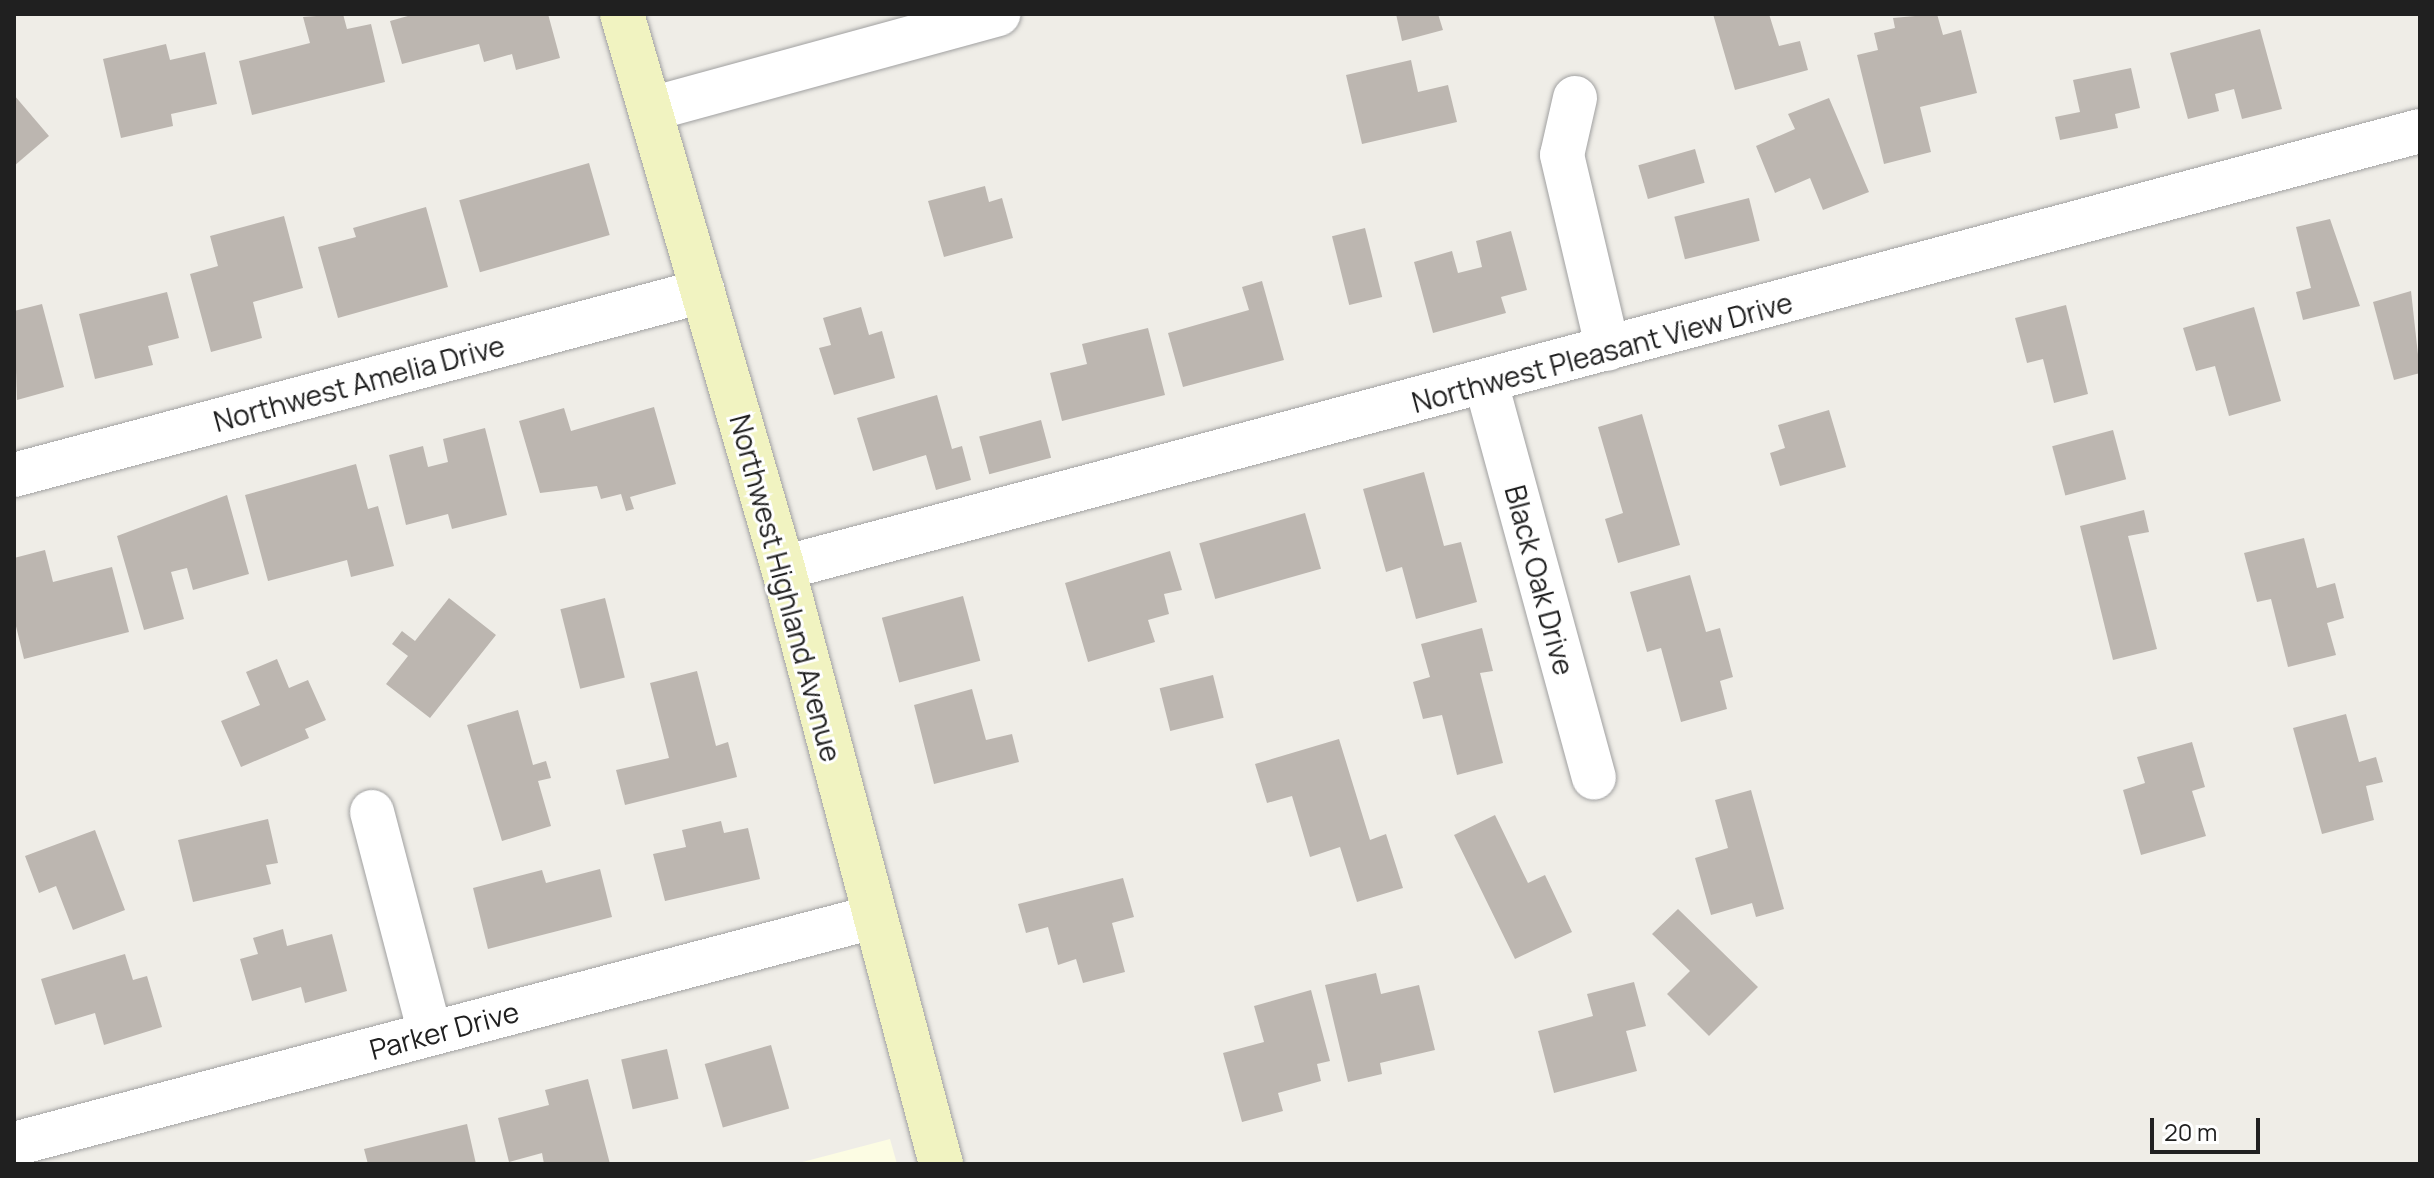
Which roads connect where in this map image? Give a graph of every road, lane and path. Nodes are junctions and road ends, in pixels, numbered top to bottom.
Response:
1 (622, 14) edge
2 (998, 14) edge
3 (1575, 98) dead end
4 (655, 108) junction
5 (2420, 131) edge
6 (703, 291) junction
7 (1608, 349) junction
8 (1486, 383) junction
9 (14, 475) edge
10 (783, 568) junction
11 (1594, 777) dead end
12 (372, 812) dead end
13 (873, 917) junction
14 (430, 1033) junction
15 (14, 1144) edge
16 (941, 1164) edge

1 - 4 main road, Northwest Highland Avenue
2 - 4 street
3 - 7 street
4 - 6 main road, Northwest Highland Avenue
5 - 7 street, Northwest Pleasant View Drive
6 - 9 street, Northwest Amelia Drive
6 - 10 main road, Northwest Highland Avenue
7 - 8 street, Northwest Pleasant View Drive
8 - 10 street, Northwest Pleasant View Drive
8 - 11 street, Black Oak Drive
10 - 13 main road, Northwest Highland Avenue
12 - 14 street
13 - 14 street, Parker Drive
13 - 16 main road, Northwest Highland Avenue
14 - 15 street, Parker Drive

